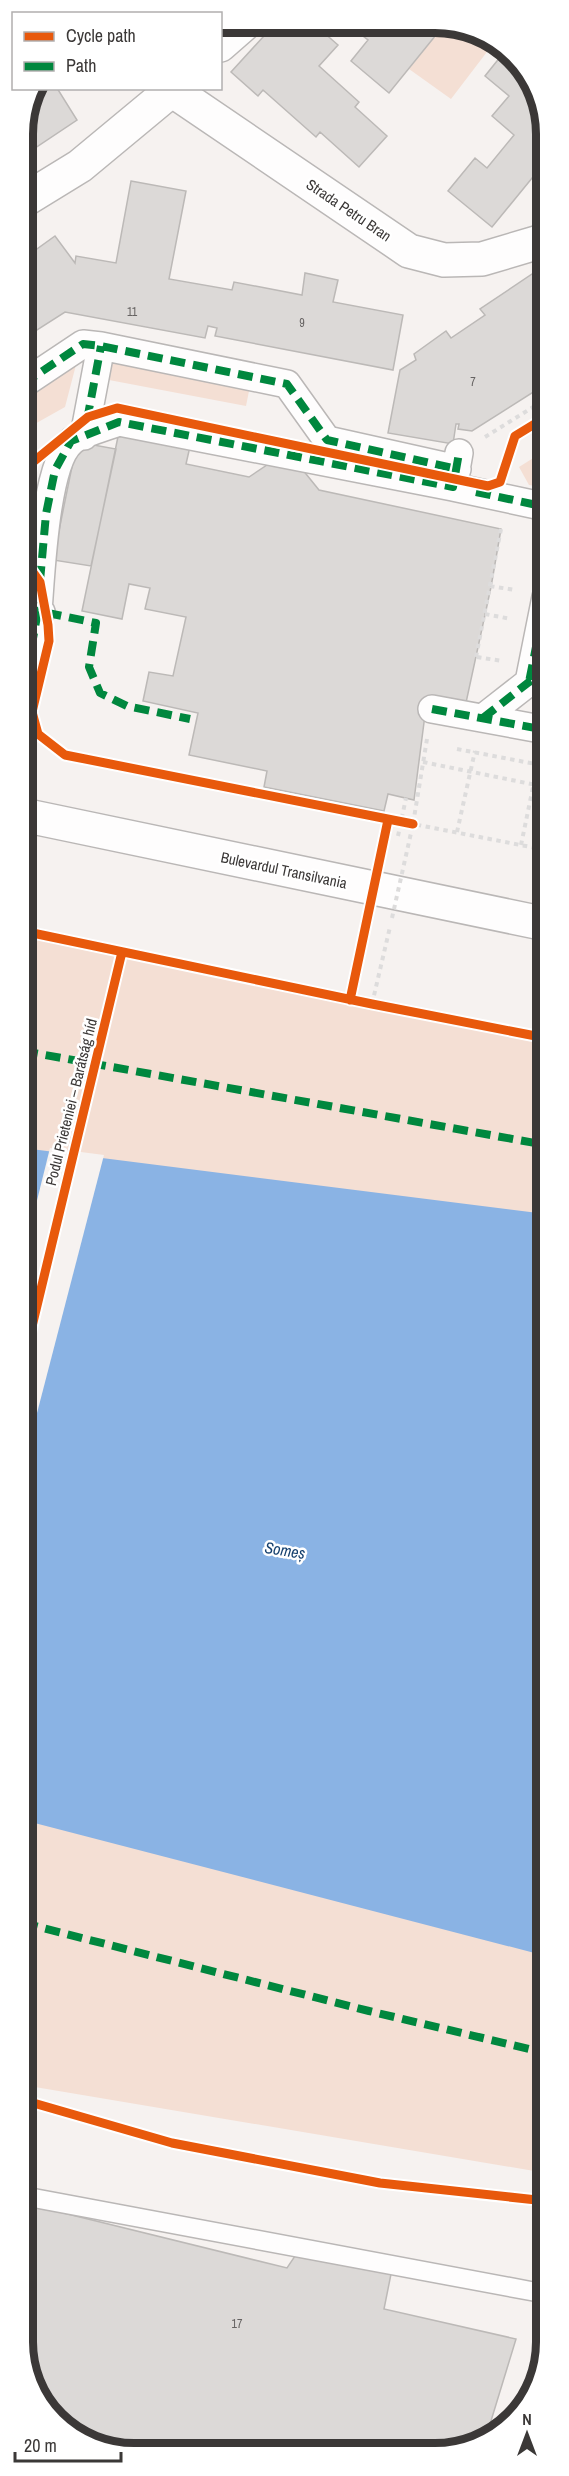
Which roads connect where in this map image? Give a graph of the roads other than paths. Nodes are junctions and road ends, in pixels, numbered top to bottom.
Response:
1 (234, 33) edge
2 (222, 43) edge
3 (172, 90) edge
4 (174, 90) edge
5 (33, 195) edge
6 (536, 243) edge
7 (101, 346) junction
8 (33, 377) edge
9 (84, 436) junction
10 (462, 463) junction
11 (536, 502) edge
12 (34, 610) edge
13 (536, 684) edge
14 (432, 709) road end
15 (483, 718) junction
16 (536, 726) edge
17 (33, 817) edge
18 (536, 922) edge
19 (33, 2198) edge
20 (536, 2292) dead end

1 - 2 street
3 - 5 street, Strada Petru Bran
4 - 6 street, Strada Petru Bran
7 - 8 street
7 - 9 street
7 - 10 street
9 - 10 street
9 - 12 street
10 - 11 street
13 - 15 street
14 - 15 street
15 - 16 street
17 - 18 street, Bulevardul Transilvania
19 - 20 lane

